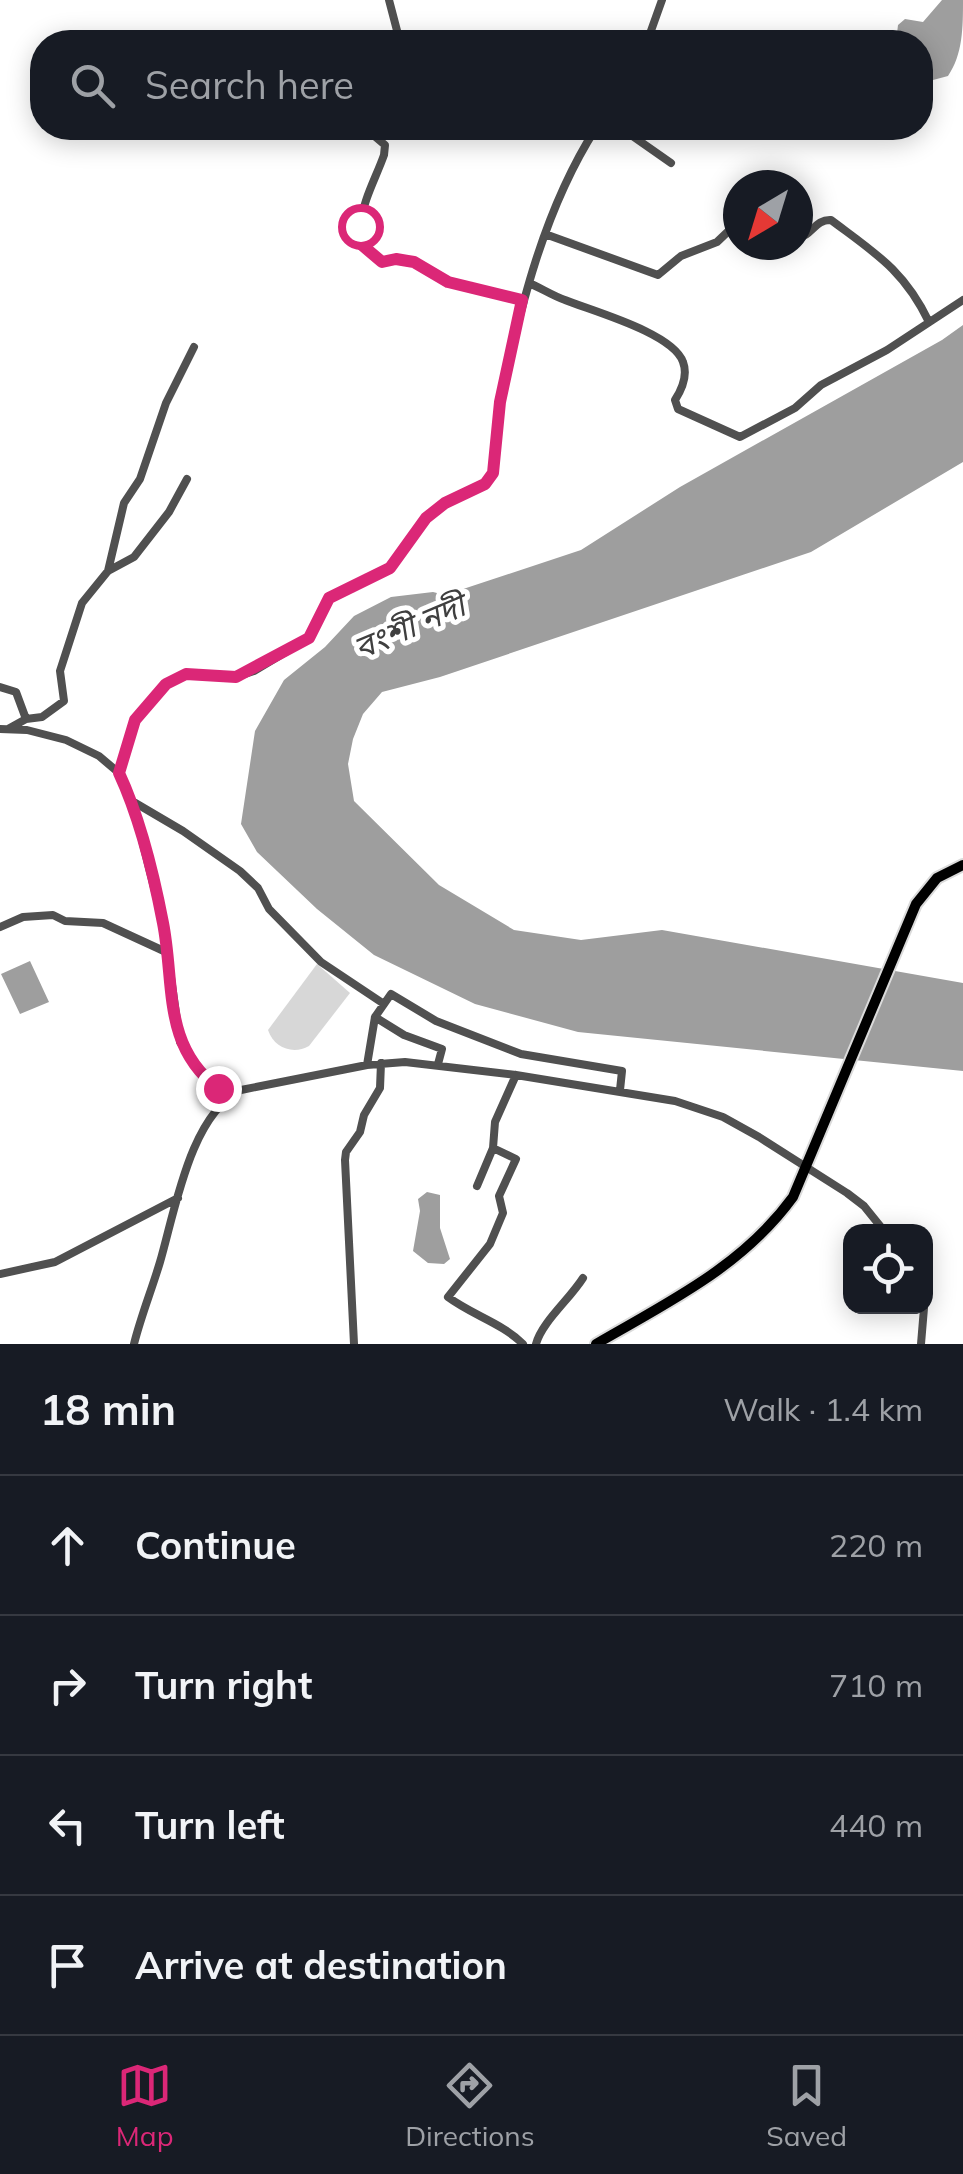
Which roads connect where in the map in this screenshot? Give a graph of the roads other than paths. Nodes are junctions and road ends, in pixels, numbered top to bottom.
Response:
1 (388, 0) edge
2 (662, 0) edge
3 (397, 30) edge
4 (651, 30) edge
5 (379, 140) edge
6 (588, 140) edge
7 (638, 140) edge
8 (670, 163) dead end
9 (813, 227) edge
10 (545, 234) junction
11 (723, 236) edge
12 (529, 283) junction
13 (522, 300) junction
14 (963, 300) edge
15 (929, 322) junction
16 (194, 348) dead end
17 (187, 479) dead end
18 (108, 571) junction
19 (0, 687) edge
20 (26, 719) junction
21 (4, 729) edge
22 (119, 773) junction
23 (132, 802) junction
24 (963, 865) edge
25 (0, 927) edge
26 (166, 952) junction
27 (384, 1004) junction
28 (375, 1017) junction
29 (382, 1063) junction
30 (438, 1064) junction
31 (366, 1065) junction
32 (516, 1074) junction
33 (620, 1090) junction
34 (227, 1097) junction
35 (492, 1148) junction
36 (804, 1167) junction
37 (477, 1186) dead end
38 (178, 1198) junction
39 (879, 1224) edge
40 (0, 1274) edge
41 (583, 1278) dead end
42 (925, 1314) edge
43 (134, 1344) edge
44 (354, 1344) edge
45 (523, 1344) edge
46 (536, 1344) edge
47 (596, 1344) edge
48 (921, 1344) edge

1 - 3 street
2 - 4 street
5 - 13 street
6 - 10 street
7 - 8 street
9 - 15 street
10 - 11 street
10 - 12 street
12 - 13 street
12 - 15 street
13 - 22 street
14 - 15 street
16 - 18 street
17 - 18 street
18 - 20 street
19 - 20 street
20 - 21 street
21 - 22 street
22 - 23 street
23 - 26 street
23 - 27 street
24 - 36 main road
25 - 26 street
26 - 34 street
27 - 28 street
27 - 33 street
28 - 30 street
28 - 31 street
29 - 30 street
29 - 31 street
29 - 44 street
30 - 32 street
31 - 34 street
32 - 33 street
32 - 35 street
33 - 36 street
34 - 38 street
35 - 37 street
35 - 45 street
36 - 39 street
36 - 47 main road
38 - 40 street
38 - 43 street
41 - 46 street
42 - 48 street

